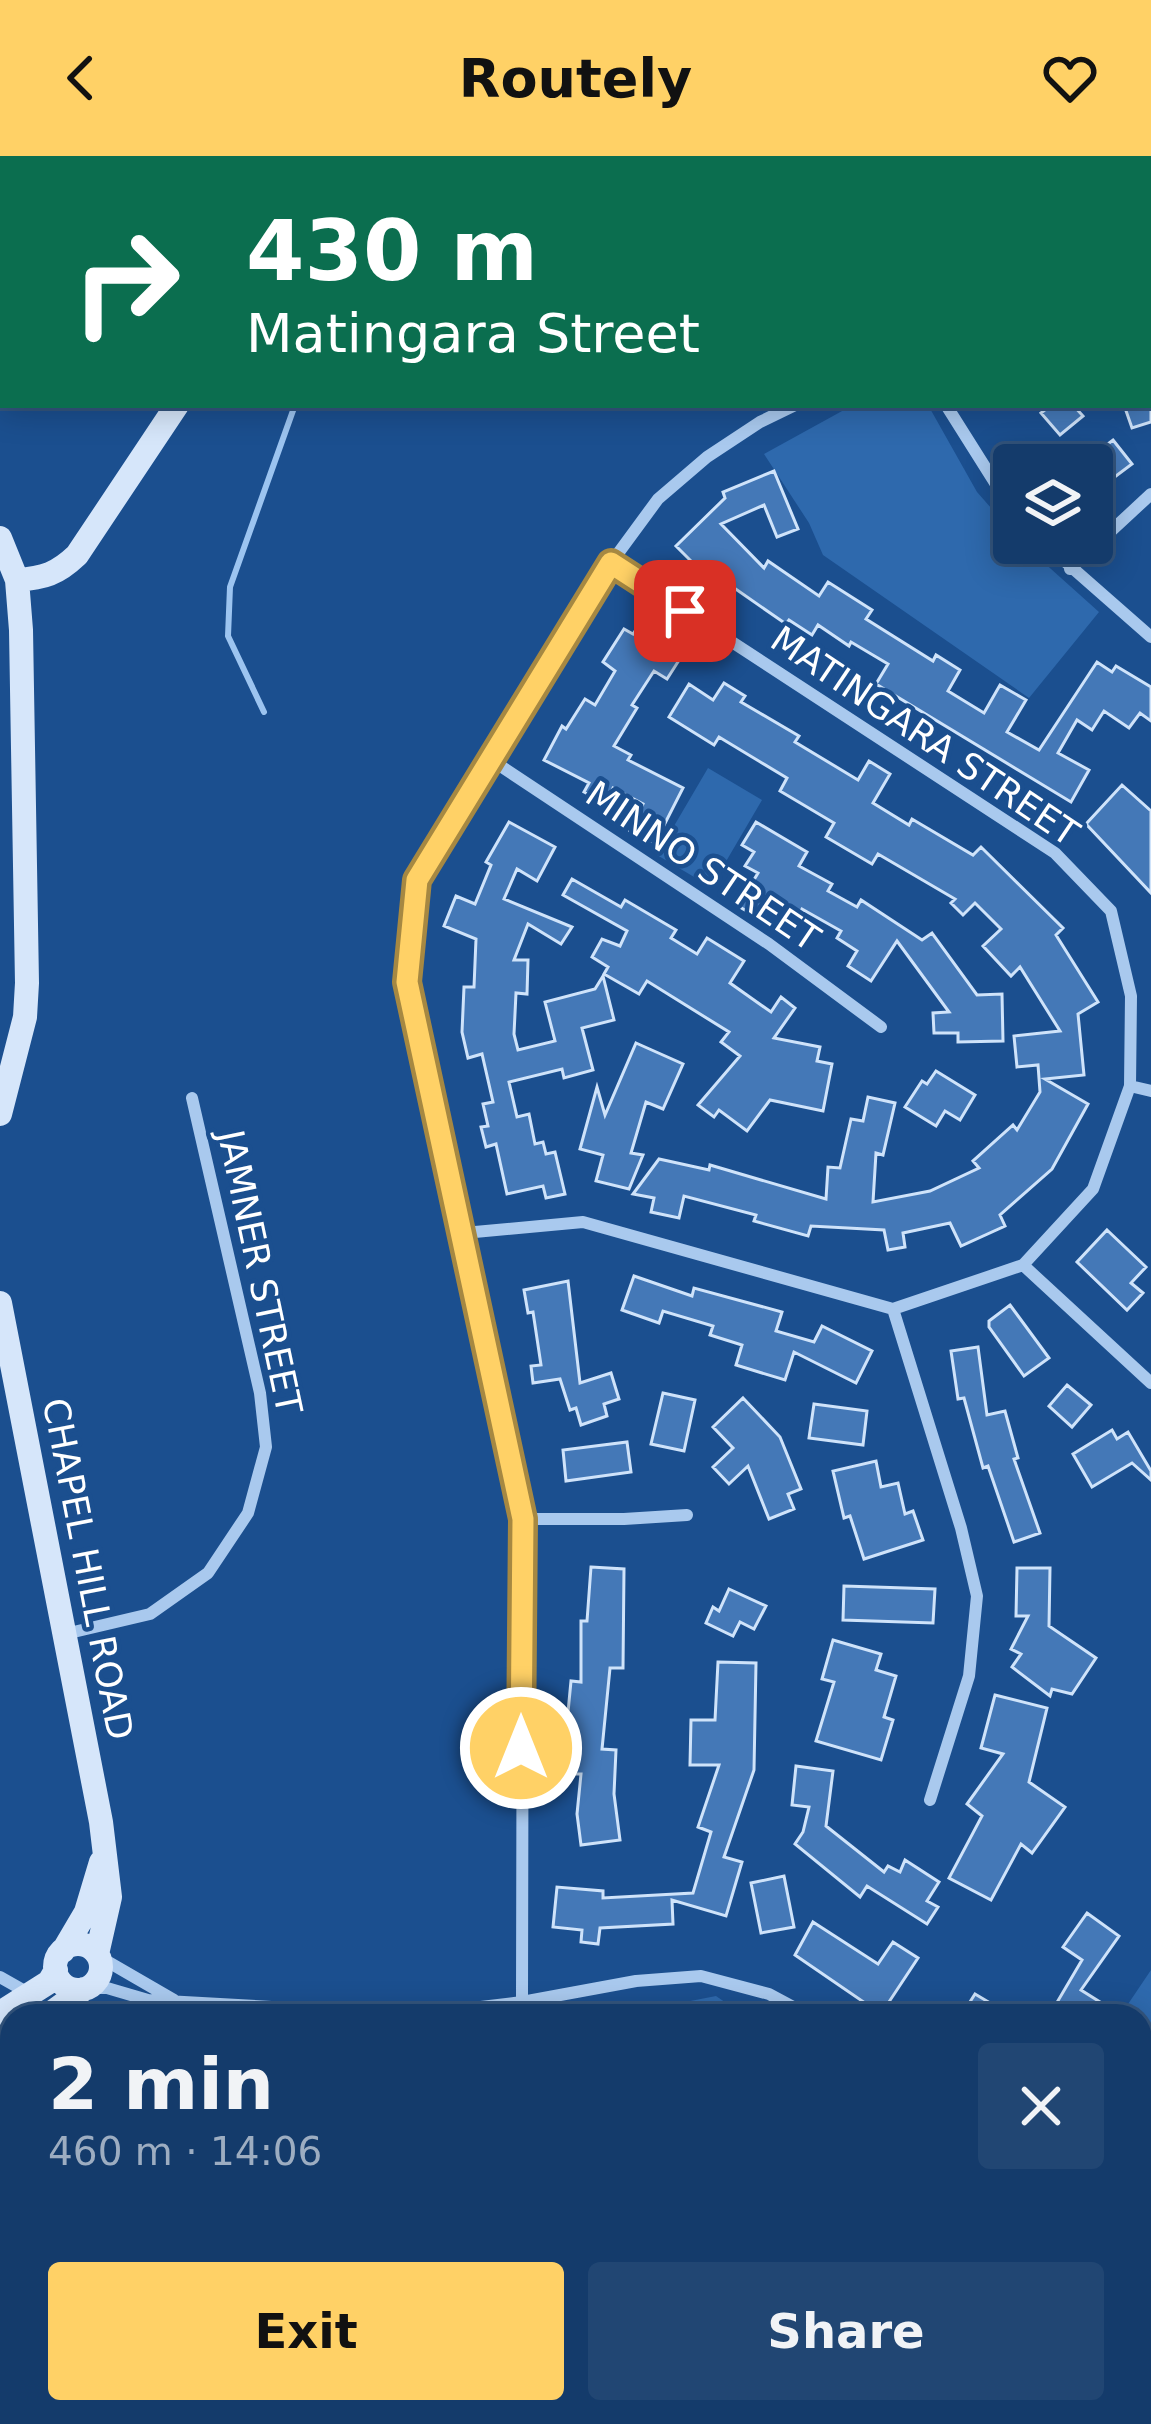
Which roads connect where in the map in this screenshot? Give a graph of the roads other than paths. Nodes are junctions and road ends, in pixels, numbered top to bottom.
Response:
1 (175, 408) edge
2 (789, 408) edge
3 (948, 408) edge
4 (993, 480) edge
5 (1151, 494) edge
6 (0, 538) edge
7 (611, 563) junction
8 (1066, 564) edge
9 (1070, 568) junction
10 (17, 580) junction
11 (1151, 637) edge
12 (11, 742) edge
13 (490, 759) junction
14 (880, 1027) dead end
15 (1130, 1086) junction
16 (1151, 1091) edge
17 (192, 1098) dead end
18 (0, 1114) edge
19 (464, 1233) junction
20 (1023, 1265) junction
21 (0, 1304) edge
22 (893, 1309) junction
23 (1151, 1383) edge
24 (687, 1514) dead end
25 (523, 1519) junction
26 (65, 1634) junction
27 (930, 1800) dead end
28 (104, 1848) junction
29 (98, 1955) junction
30 (58, 1961) junction
31 (0, 1977) edge
32 (86, 1988) junction
33 (175, 2000) junction
34 (522, 2002) junction
35 (35, 2004) edge
36 (45, 2004) edge
37 (55, 2004) edge
38 (238, 2004) edge
39 (505, 2004) edge
40 (788, 2004) edge

1 - 10 main road
2 - 7 street
3 - 4 street
5 - 9 street
6 - 10 main road
7 - 13 street
7 - 15 street, MATINGARA STREET
8 - 9 street
9 - 11 street
10 - 12 main road
12 - 18 main road
13 - 14 street, MINNO STREET
13 - 19 street
15 - 16 street
15 - 20 street, MATINGARA STREET
17 - 26 street, JAMNER STREET
19 - 22 street
19 - 25 street
20 - 22 street, MATINGARA STREET
20 - 23 street
21 - 26 main road, CHAPEL HILL ROAD
22 - 27 street
24 - 25 street
25 - 34 street
26 - 28 main road, CHAPEL HILL ROAD
28 - 29 main road, CHAPEL HILL ROAD
28 - 30 main road, CHAPEL HILL ROAD
29 - 30 main road
29 - 32 main road
29 - 33 street
30 - 32 main road
30 - 36 main road, CHAPEL HILL ROAD
31 - 35 street
32 - 33 street
32 - 37 main road
33 - 38 street
34 - 39 street
34 - 40 street

